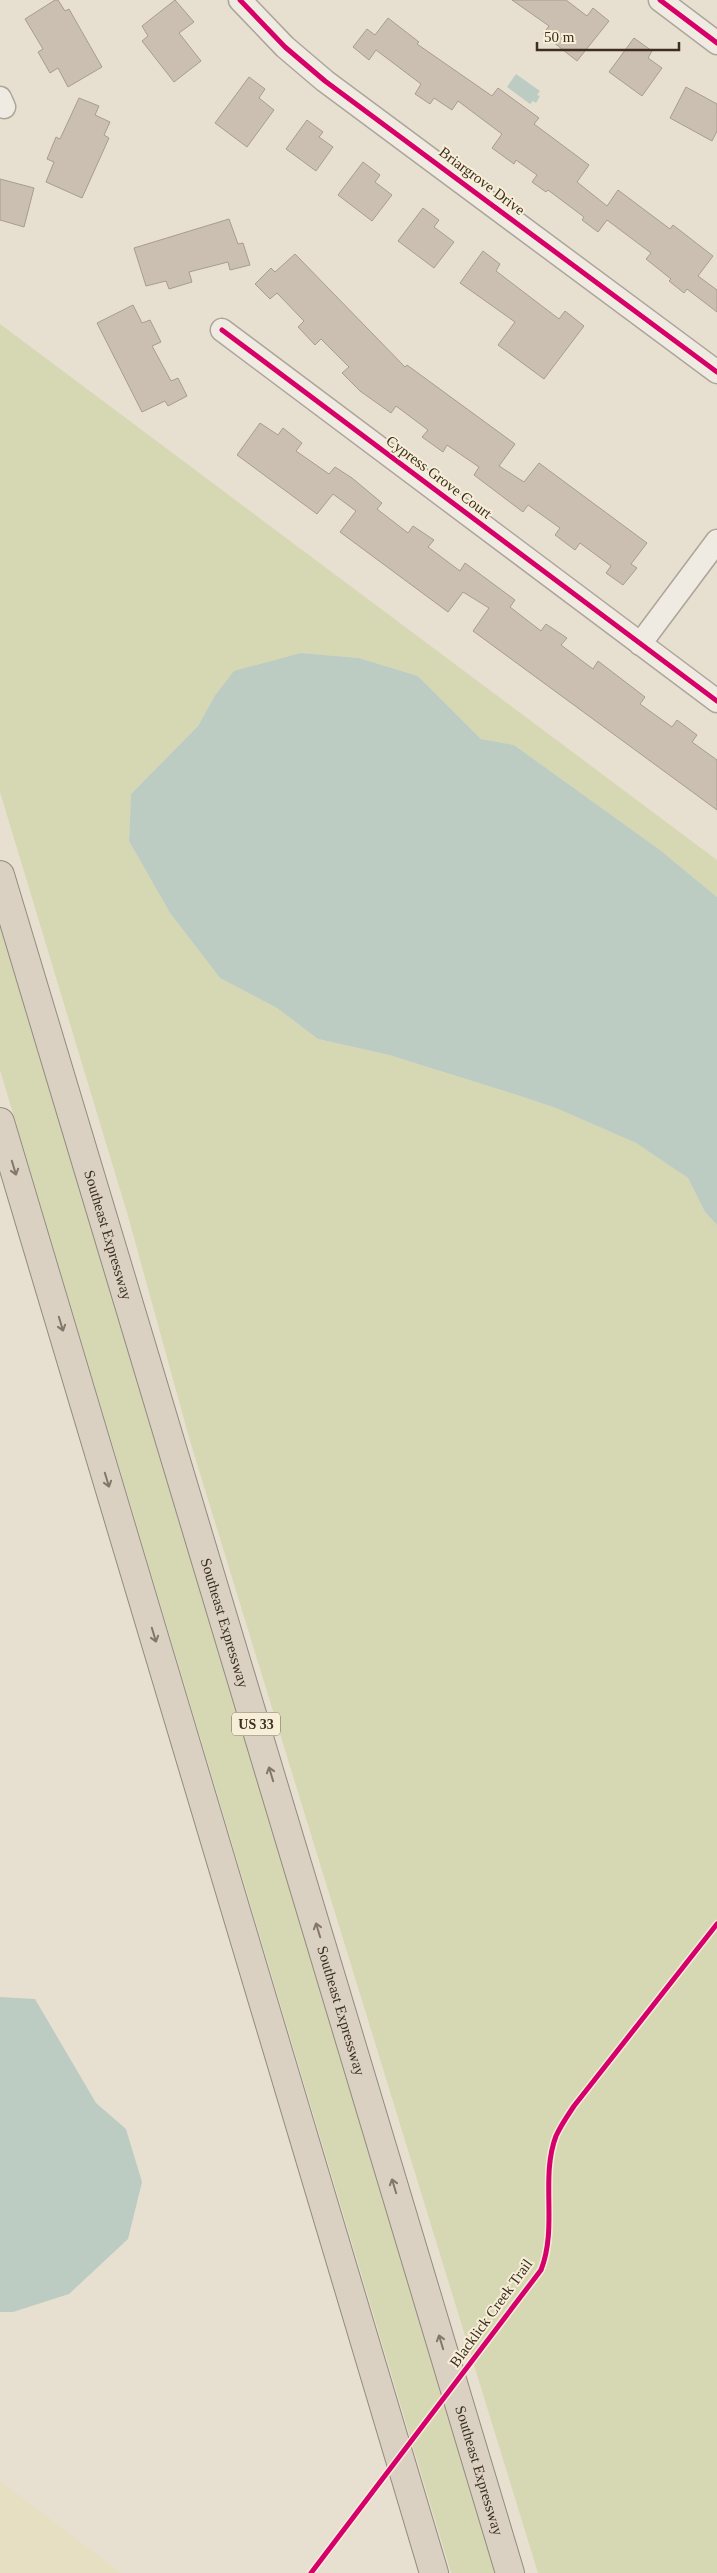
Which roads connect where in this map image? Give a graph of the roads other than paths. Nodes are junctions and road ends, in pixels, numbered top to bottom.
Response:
1 (240, 0) edge
2 (660, 0) edge
3 (717, 42) edge
4 (222, 330) dead end
5 (717, 372) edge
6 (717, 541) edge
7 (640, 644) junction
8 (717, 701) edge
9 (0, 875) edge
10 (0, 1122) edge
11 (434, 2573) edge
12 (510, 2573) edge

1 - 5 street, Briargrove Drive
2 - 3 street
4 - 7 street, Cypress Grove Court
6 - 7 street
7 - 8 street, Cypress Grove Court
12 -> 9 highway, Southeast Expressway / US 33
10 -> 11 highway

